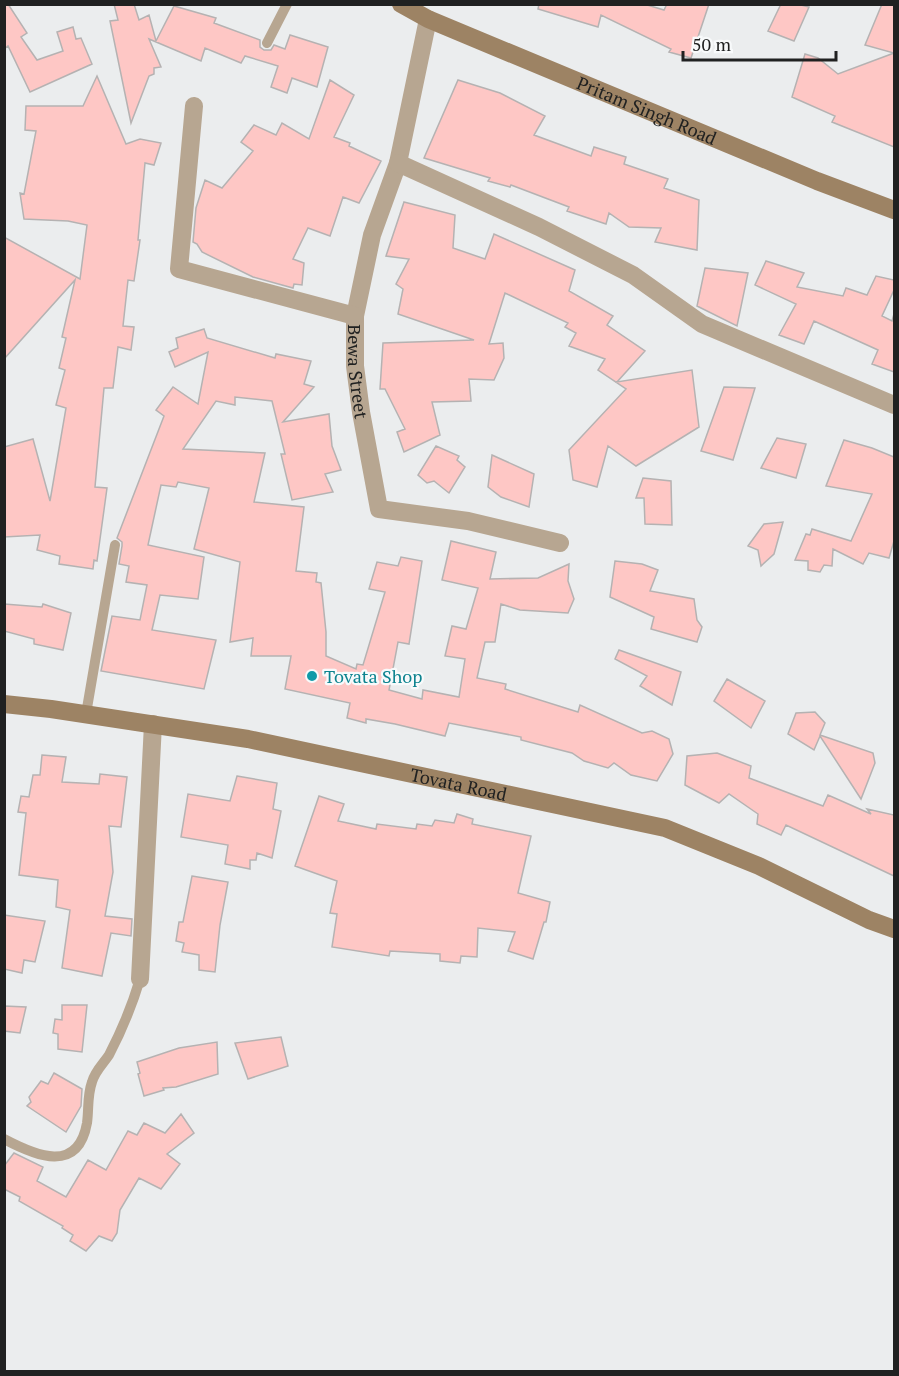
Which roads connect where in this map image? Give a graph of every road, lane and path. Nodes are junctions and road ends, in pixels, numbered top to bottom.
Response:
1 (287, 4) edge
2 (401, 4) edge
3 (428, 19) junction
4 (267, 43) dead end
5 (194, 106) dead end
6 (398, 163) junction
7 (894, 210) edge
8 (355, 316) junction
9 (894, 405) edge
10 (560, 543) dead end
11 (115, 545) dead end
12 (4, 704) edge
13 (86, 714) junction
14 (153, 724) junction
15 (894, 928) edge
16 (141, 979) joint
17 (4, 1139) edge

1 - 4 lane
2 - 3 street, Pritam Singh Road
3 - 6 street, Bewa Street
3 - 7 street, Pritam Singh Road
5 - 8 street
6 - 8 street, Bewa Street
6 - 9 street
8 - 10 street, Bewa Street
11 - 13 lane
12 - 13 street, Tovata Road
13 - 14 street, Tovata Road
14 - 15 street, Tovata Road
14 - 16 street
16 - 17 lane

